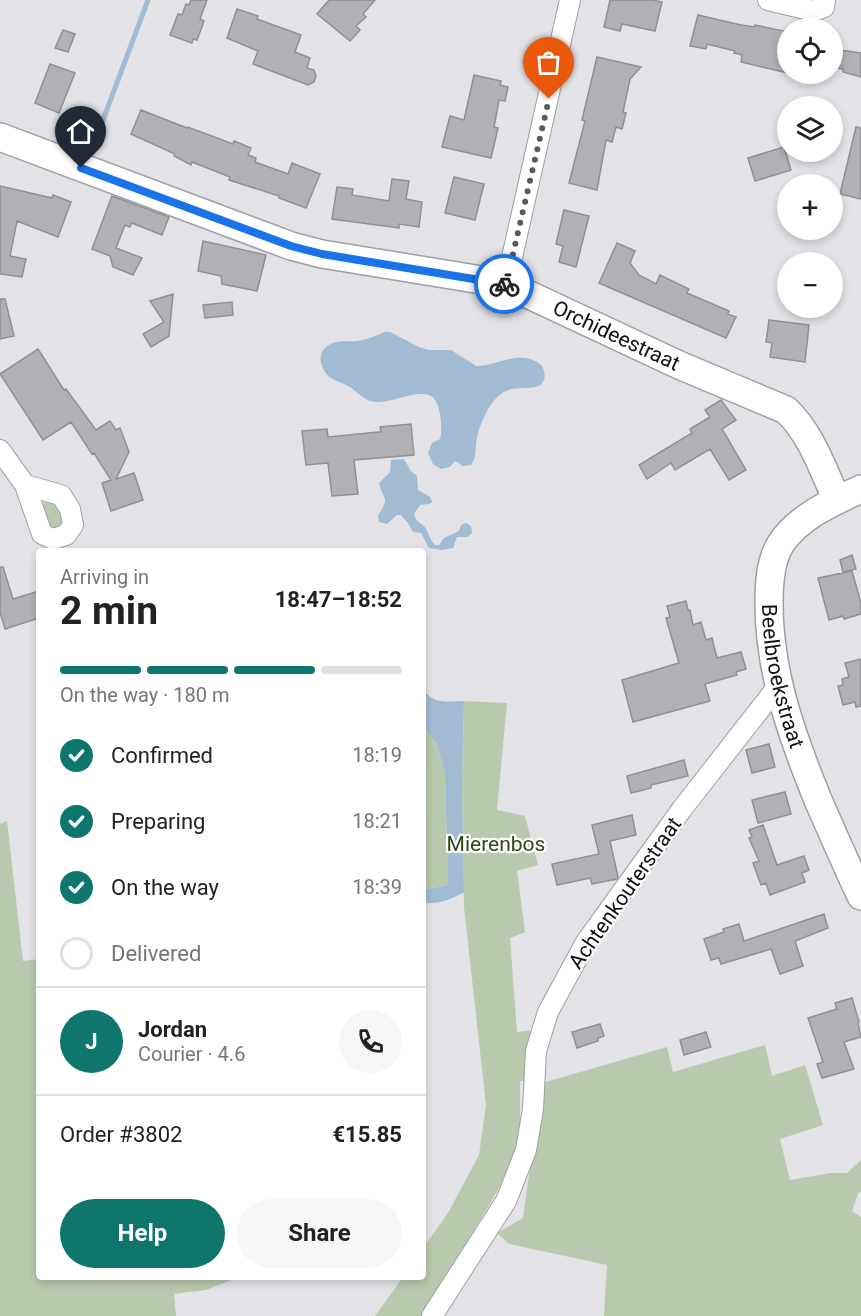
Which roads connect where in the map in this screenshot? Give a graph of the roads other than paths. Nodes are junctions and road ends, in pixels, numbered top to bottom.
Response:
1 (570, 0) edge
2 (825, 0) edge
3 (778, 1) edge
4 (0, 137) edge
5 (506, 284) junction
6 (0, 450) edge
7 (25, 485) dead end
8 (849, 494) edge
9 (778, 686) junction
10 (861, 896) edge
11 (432, 1316) edge

1 - 5 street
2 - 3 street
4 - 5 street, Orchideestraat
5 - 8 street, Orchideestraat
6 - 7 street
8 - 9 street, Beelbroekstraat
9 - 10 street, Beelbroekstraat
9 - 11 street, Achtenkouterstraat

